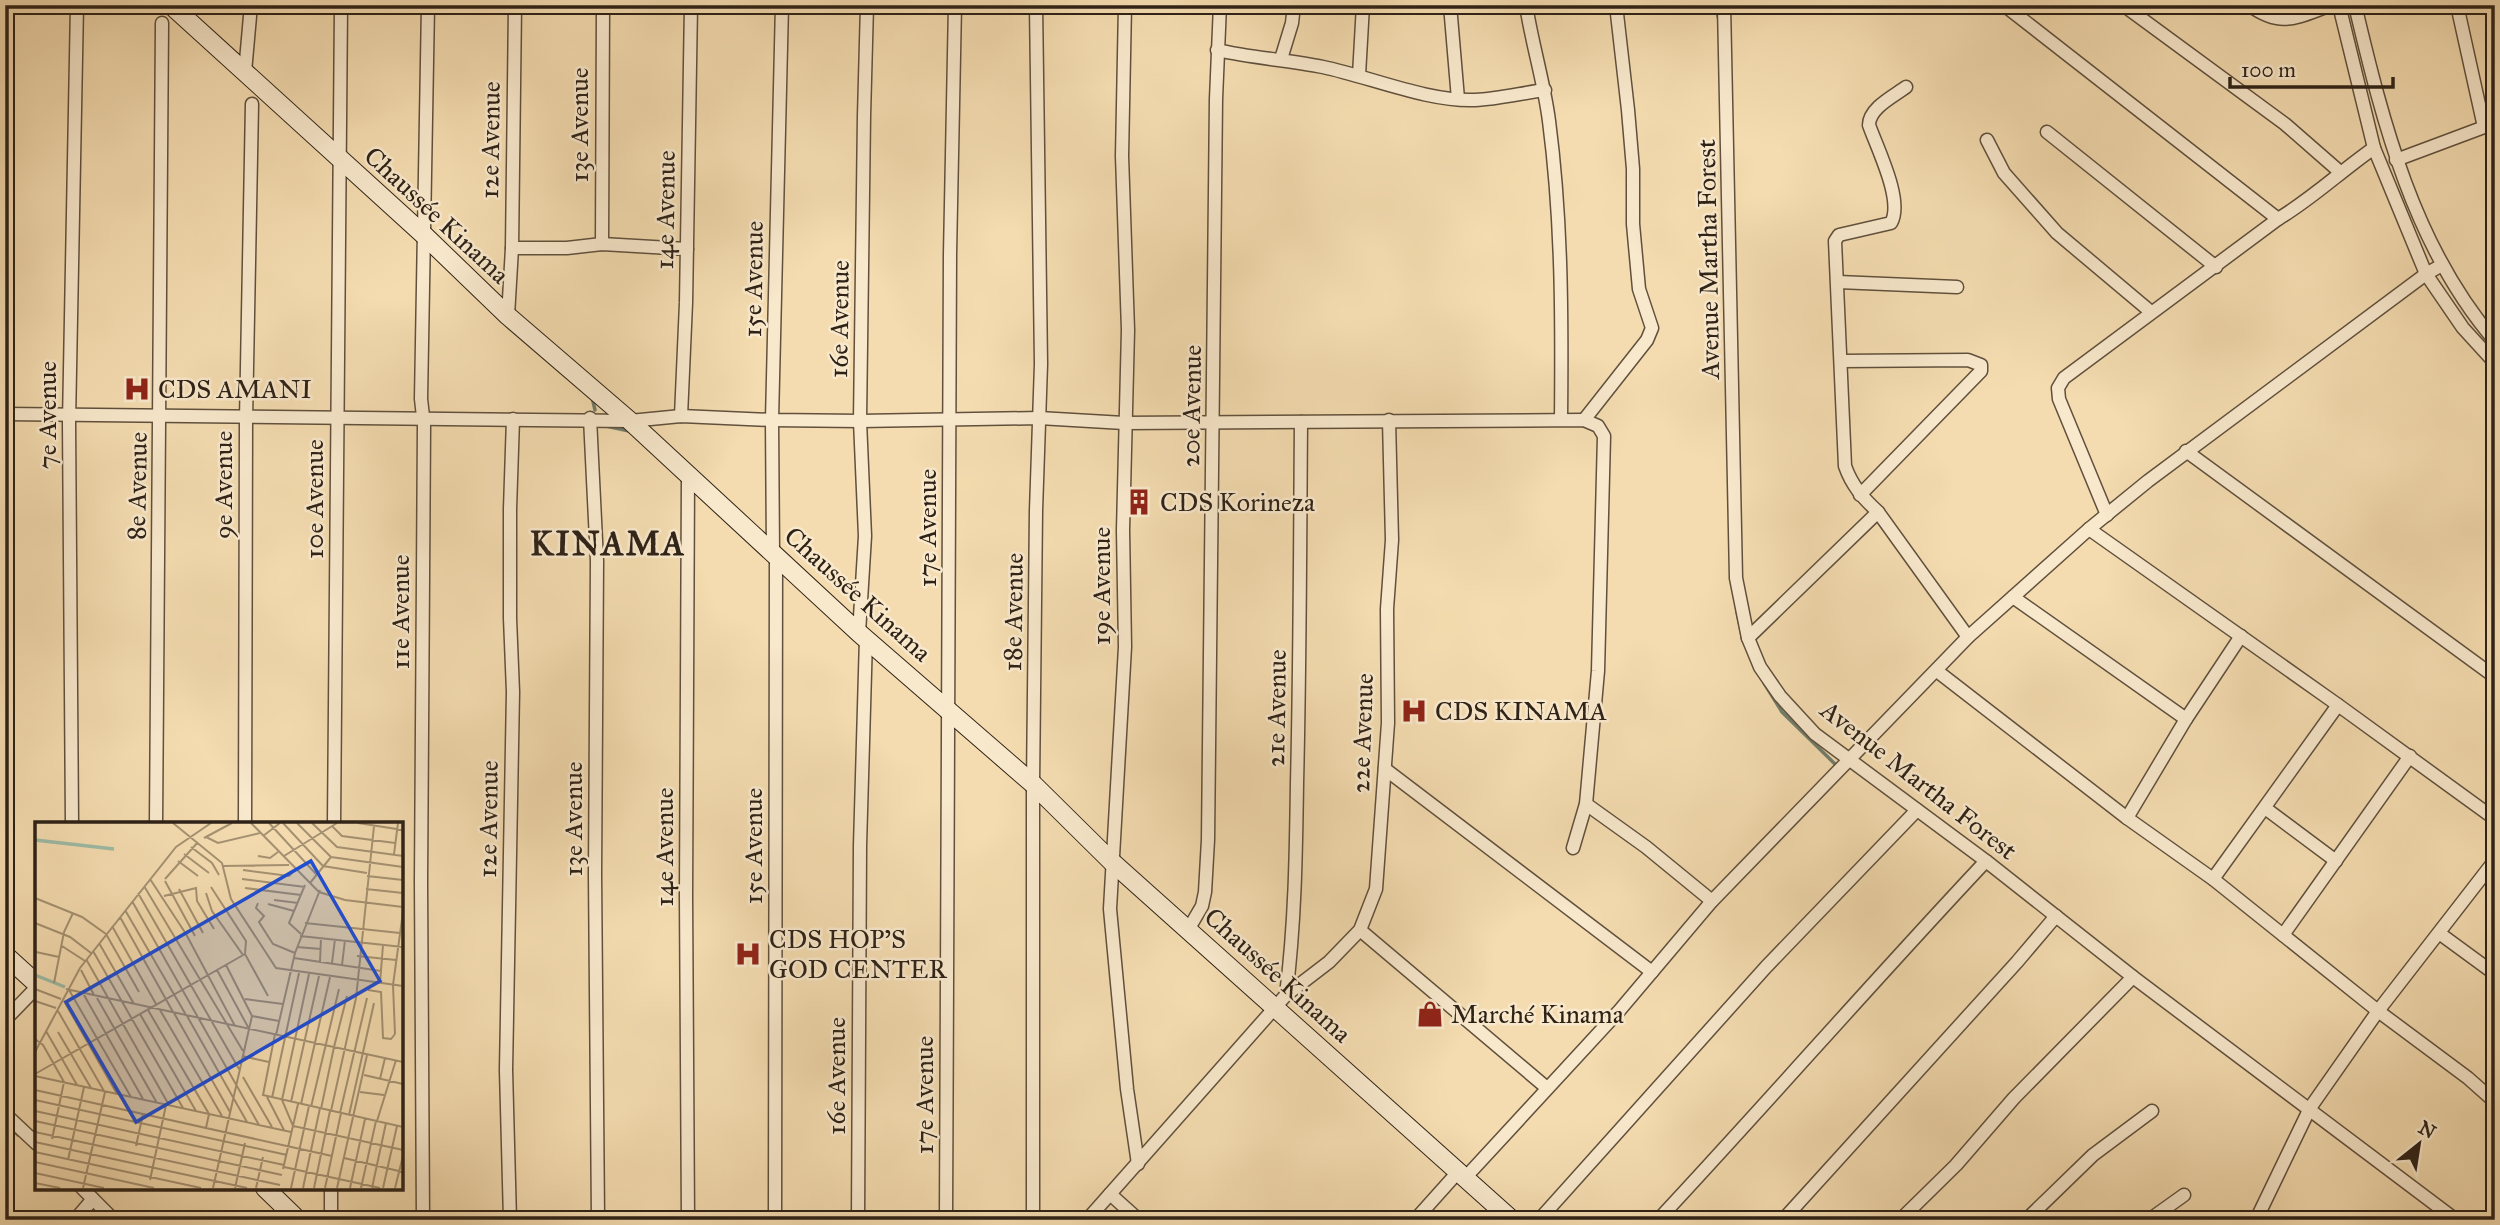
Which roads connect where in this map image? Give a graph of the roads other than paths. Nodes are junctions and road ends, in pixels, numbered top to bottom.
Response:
1 (77, 5) edge
2 (171, 5) edge
3 (251, 5) edge
4 (341, 5) edge
5 (428, 5) edge
6 (515, 5) edge
7 (603, 5) edge
8 (691, 5) edge
9 (782, 5) edge
10 (867, 5) edge
11 (955, 5) edge
12 (1036, 5) edge
13 (1125, 5) edge
14 (1220, 5) edge
15 (1294, 5) edge
16 (1363, 5) edge
17 (1450, 5) edge
18 (1526, 5) edge
19 (1616, 5) edge
20 (1724, 5) edge
21 (2004, 5) edge
22 (2123, 5) edge
23 (2249, 5) edge
24 (2332, 5) edge
25 (2339, 5) edge
26 (2355, 5) edge
27 (2456, 5) edge
28 (162, 23) dead end
29 (1217, 50) junction
30 (1281, 59) junction
31 (245, 72) junction
32 (1359, 75) junction
33 (1906, 87) dead end
34 (1545, 90) junction
35 (1458, 99) junction
36 (252, 104) dead end
37 (2490, 125) edge
38 (2047, 132) dead end
39 (1987, 140) dead end
40 (2374, 148) junction
41 (2396, 160) junction
42 (340, 161) junction
43 (2340, 172) junction
44 (2278, 219) junction
45 (425, 236) junction
46 (602, 244) junction
47 (512, 248) junction
48 (687, 249) junction
49 (2442, 265) junction
50 (2216, 267) junction
51 (2427, 274) junction
52 (1838, 282) junction
53 (1957, 287) dead end
54 (2151, 312) junction
55 (508, 316) junction
56 (2495, 341) edge
57 (1842, 361) junction
58 (2495, 363) edge
59 (5, 414) edge
60 (681, 416) junction
61 (69, 418) junction
62 (1039, 418) junction
63 (160, 419) junction
64 (337, 419) junction
65 (1389, 419) junction
66 (1561, 419) junction
67 (1584, 419) junction
68 (246, 420) junction
69 (772, 420) junction
70 (950, 420) junction
71 (424, 421) junction
72 (630, 421) junction
73 (860, 421) junction
74 (1214, 421) junction
75 (513, 422) junction
76 (591, 422) junction
77 (1301, 422) junction
78 (1124, 423) junction
79 (2186, 452) junction
80 (688, 475) junction
81 (1860, 495) junction
82 (1878, 512) junction
83 (2107, 514) junction
84 (2089, 529) junction
85 (775, 555) junction
86 (2012, 597) junction
87 (863, 636) junction
88 (2241, 636) junction
89 (1968, 637) junction
90 (1748, 638) junction
91 (1937, 671) junction
92 (2495, 677) edge
93 (2338, 705) junction
94 (947, 710) junction
95 (2186, 719) junction
96 (2410, 756) junction
97 (1847, 759) junction
98 (1384, 769) junction
99 (1033, 785) junction
100 (1586, 804) junction
101 (2265, 808) junction
102 (1917, 810) junction
103 (2127, 818) junction
104 (2495, 820) edge
105 (72, 822) edge
106 (156, 822) edge
107 (245, 822) edge
108 (334, 822) edge
109 (1573, 848) dead end
110 (2495, 860) edge
111 (1986, 861) junction
112 (2336, 861) junction
113 (1112, 862) junction
114 (2214, 878) junction
115 (1712, 901) junction
116 (2056, 916) junction
117 (1188, 930) junction
118 (1360, 930) junction
119 (2439, 933) junction
120 (2283, 935) junction
121 (5, 955) edge
122 (1652, 972) junction
123 (2495, 974) edge
124 (2133, 977) junction
125 (35, 984) edge
126 (35, 988) edge
127 (1281, 1002) junction
128 (2378, 1011) junction
129 (5, 1020) edge
130 (1547, 1088) junction
131 (2495, 1102) edge
132 (2310, 1108) junction
133 (2152, 1111) dead end
134 (5, 1114) edge
135 (35, 1142) edge
136 (1138, 1164) junction
137 (1461, 1175) junction
138 (84, 1190) edge
139 (267, 1190) edge
140 (331, 1190) edge
141 (1110, 1194) junction
142 (2184, 1195) dead end
143 (93, 1199) junction
144 (75, 1220) edge
145 (114, 1220) edge
146 (298, 1220) edge
147 (331, 1220) edge
148 (423, 1220) edge
149 (510, 1220) edge
150 (598, 1220) edge
151 (688, 1220) edge
152 (775, 1220) edge
153 (858, 1220) edge
154 (946, 1220) edge
155 (1033, 1220) edge
156 (1087, 1220) edge
157 (1139, 1220) edge
158 (1415, 1220) edge
159 (1512, 1220) edge
160 (1539, 1220) edge
161 (1658, 1220) edge
162 (1783, 1220) edge
163 (1900, 1220) edge
164 (2026, 1220) edge
165 (2149, 1220) edge
166 (2256, 1220) edge
167 (2456, 1220) edge

1 - 61 street, 7e Avenue
2 - 31 street, Chaussée Kinama
3 - 31 street
4 - 42 street, 10e Avenue
5 - 45 street, 11e Avenue
6 - 47 street, 12e Avenue
7 - 46 street, 13e Avenue
8 - 48 street, 14e Avenue
9 - 69 street, 15e Avenue
10 - 73 street, 16e Avenue
11 - 70 street, 17e Avenue
12 - 62 street, 18e Avenue
13 - 78 street, 19e Avenue
14 - 29 street, 20e Avenue
15 - 30 street
16 - 32 street
17 - 35 street
18 - 34 street
19 - 67 street
20 - 90 street, Avenue Martha Forest
21 - 44 street
22 - 43 street
23 - 24 street
25 - 40 street
26 - 41 street
27 - 37 street
28 - 63 street, 8e Avenue
29 - 30 street
29 - 74 street, 20e Avenue
30 - 32 street
31 - 42 street, Chaussée Kinama
32 - 35 street
33 - 52 street
34 - 35 street
34 - 66 street
36 - 68 street, 9e Avenue
37 - 41 street
38 - 50 street
39 - 54 street
40 - 43 street
40 - 51 street
41 - 49 street
42 - 45 street, Chaussée Kinama
42 - 64 street, 10e Avenue
43 - 44 street
44 - 50 street
45 - 55 street, Chaussée Kinama
45 - 71 street, 11e Avenue
46 - 47 street
46 - 48 street
47 - 55 street, 12e Avenue
48 - 60 street, 14e Avenue
49 - 51 street
49 - 56 street
50 - 54 street
51 - 58 street
51 - 79 street
52 - 53 street
52 - 57 street
54 - 83 street
55 - 72 street, Chaussée Kinama
57 - 81 street
57 - 81 street
59 - 61 street
60 - 69 street
60 - 72 street
61 - 63 street
61 - 105 street, 7e Avenue
62 - 70 street
62 - 78 street
62 - 99 street, 18e Avenue
63 - 68 street
63 - 106 street, 8e Avenue
64 - 68 street
64 - 71 street
64 - 108 street, 10e Avenue
65 - 66 street
65 - 77 street
65 - 98 street, 22e Avenue
66 - 67 street
67 - 100 street
68 - 107 street, 9e Avenue
69 - 73 street
69 - 85 street, 15e Avenue
70 - 73 street
70 - 94 street, 17e Avenue
71 - 75 street
71 - 148 street, 11e Avenue
72 - 76 street
72 - 80 street, Chaussée Kinama
73 - 87 street, 16e Avenue
74 - 77 street
74 - 78 street
74 - 117 street, 20e Avenue
75 - 76 street
75 - 149 street, 12e Avenue
76 - 150 street, 13e Avenue
77 - 127 street, 21e Avenue
78 - 113 street, 19e Avenue
79 - 83 street
79 - 92 street
80 - 85 street, Chaussée Kinama
80 - 151 street, 14e Avenue
81 - 82 street
82 - 89 street
82 - 90 street
83 - 84 street
84 - 86 street
84 - 88 street
85 - 87 street, Chaussée Kinama
85 - 152 street, 15e Avenue
86 - 89 street
86 - 95 street
87 - 94 street, Chaussée Kinama
87 - 153 street, 16e Avenue
88 - 93 street
88 - 95 street
89 - 91 street
90 - 97 street, Avenue Martha Forest
91 - 97 street
91 - 103 street
93 - 96 street
93 - 101 street
94 - 99 street, Chaussée Kinama
94 - 154 street, 17e Avenue
95 - 103 street
96 - 104 street
96 - 112 street
97 - 102 street, Avenue Martha Forest
97 - 115 street
98 - 118 street, 22e Avenue
98 - 122 street
99 - 113 street, Chaussée Kinama
99 - 155 street, 18e Avenue
100 - 109 street
100 - 115 street
101 - 112 street
101 - 114 street
102 - 111 street, Avenue Martha Forest
102 - 160 street
103 - 114 street
110 - 119 street
111 - 116 street, Avenue Martha Forest
111 - 161 street
112 - 120 street
113 - 117 street, Chaussée Kinama
113 - 136 street, 19e Avenue
114 - 120 street
115 - 122 street
116 - 124 street, Avenue Martha Forest
116 - 162 street
117 - 127 street, Chaussée Kinama
118 - 127 street, 22e Avenue
118 - 130 street
119 - 123 street
119 - 128 street
120 - 128 street
121 - 125 street
122 - 130 street
124 - 132 street, Avenue Martha Forest
124 - 163 street
126 - 129 street
127 - 136 street, 22e Avenue
127 - 137 street, Chaussée Kinama
128 - 131 street
128 - 132 street
130 - 137 street
132 - 166 street
132 - 167 street, Avenue Martha Forest
133 - 164 street
134 - 135 street
136 - 141 street, 22e Avenue
137 - 158 street
137 - 159 street, Chaussée Kinama
138 - 143 street
139 - 146 street
140 - 147 street
141 - 156 street, 22e Avenue
141 - 157 street
142 - 165 street
143 - 144 street
143 - 145 street

